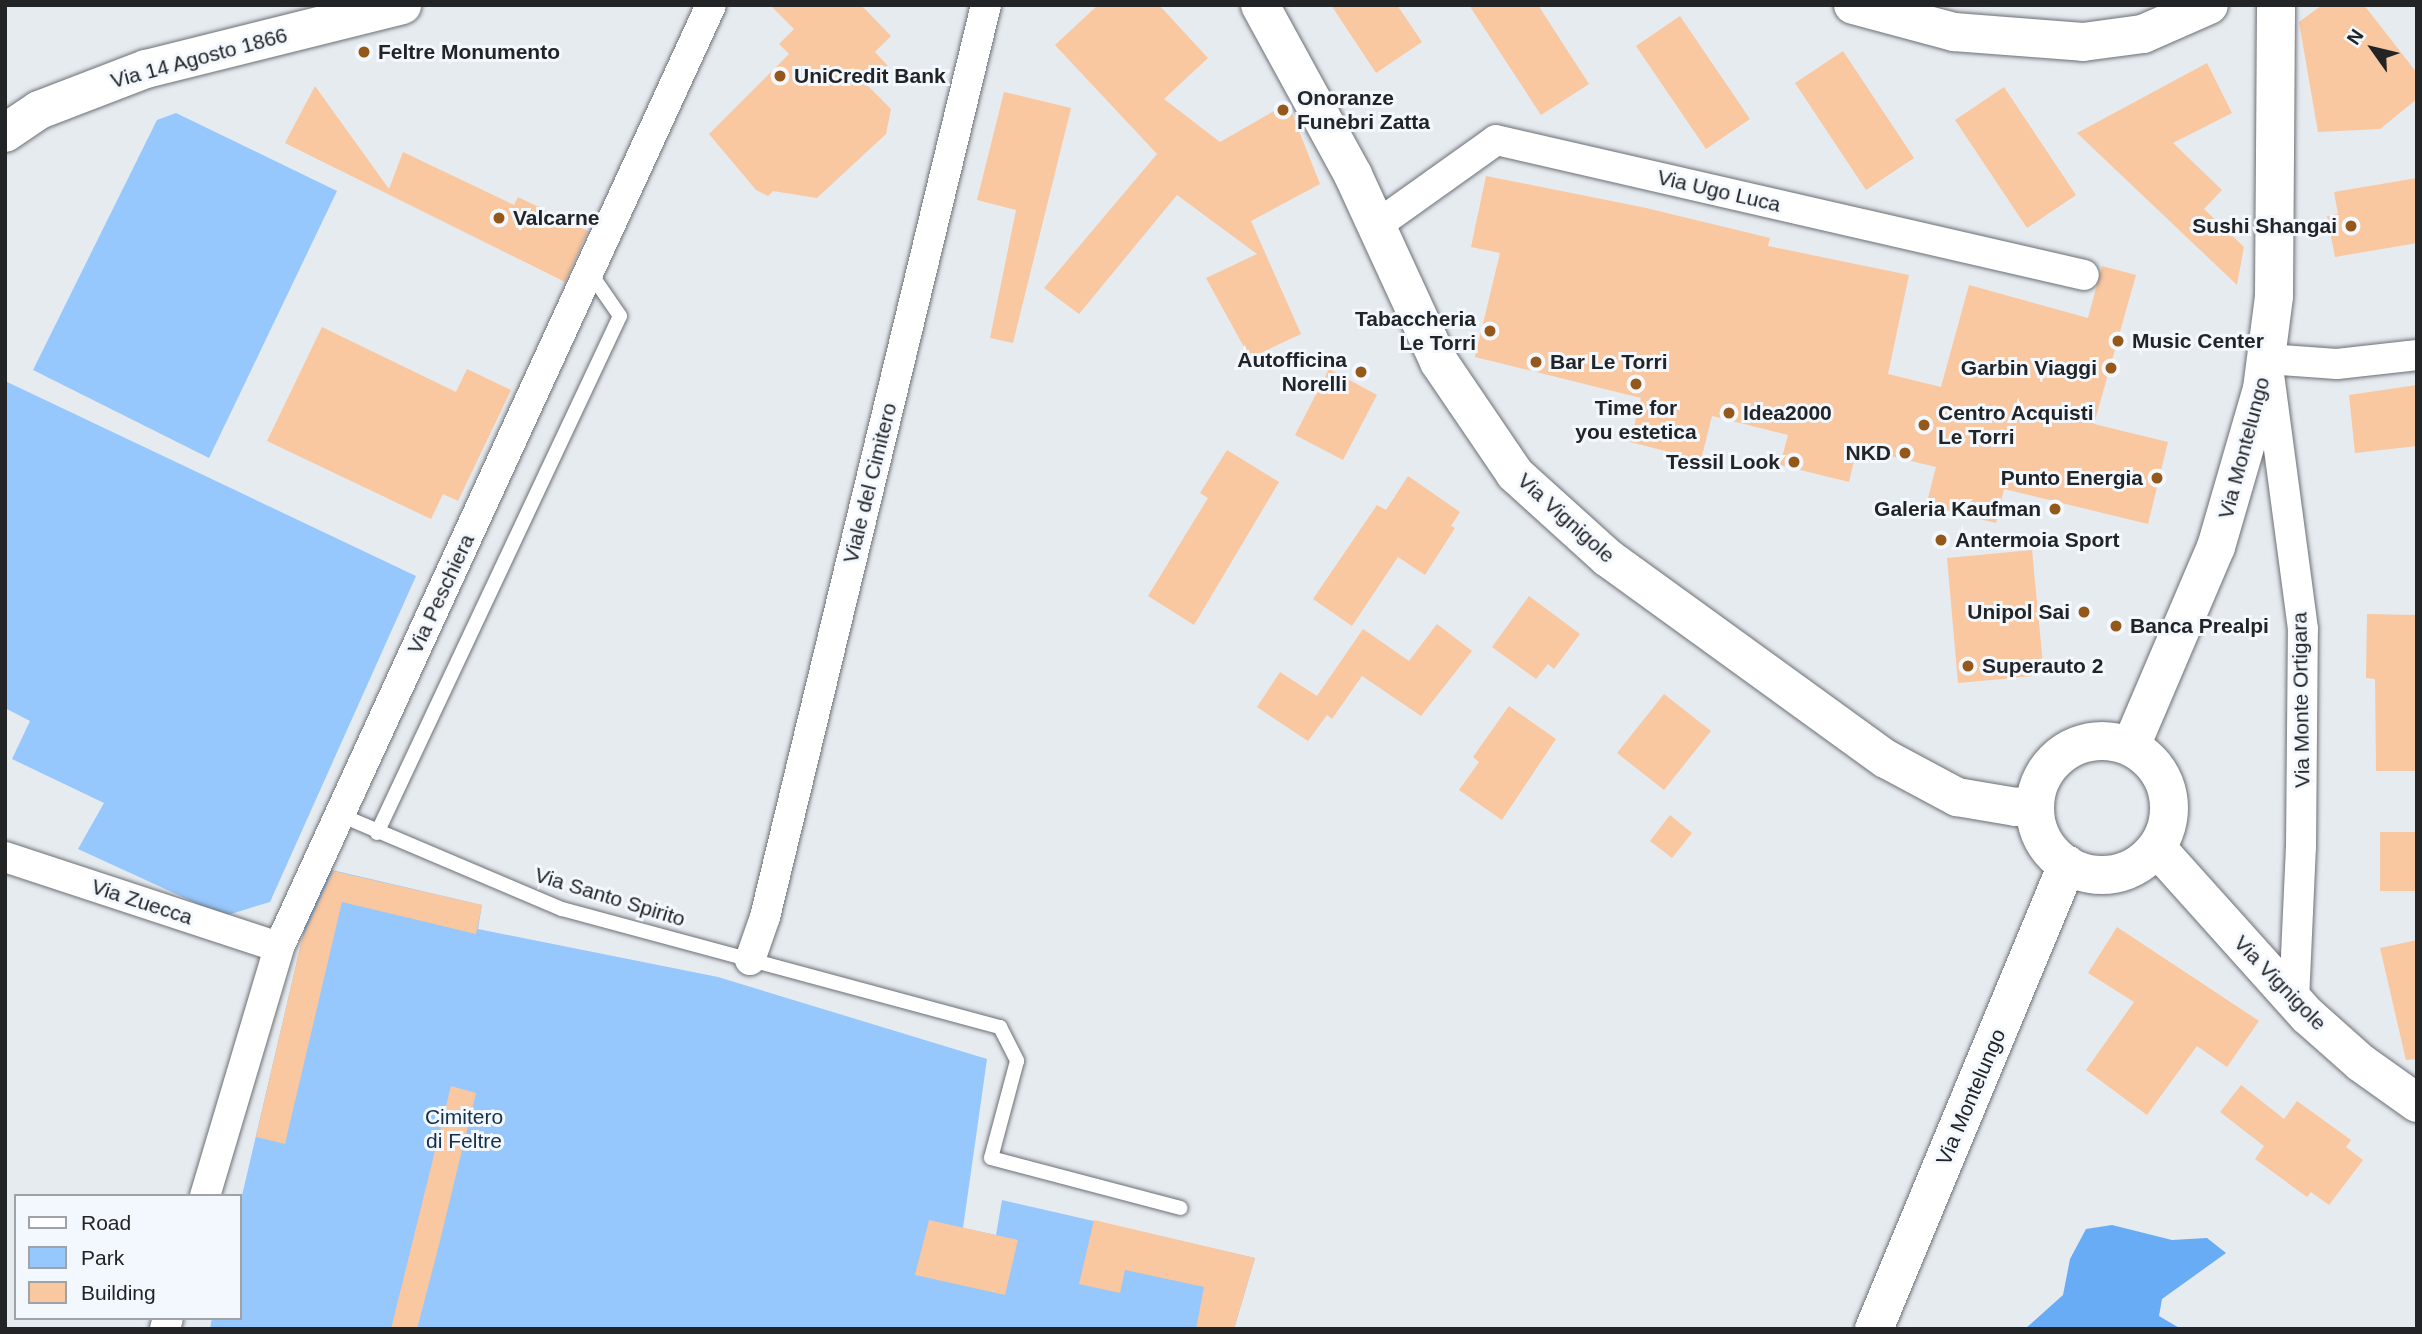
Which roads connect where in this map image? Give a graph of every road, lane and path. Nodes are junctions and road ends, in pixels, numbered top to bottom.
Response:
1 (402, 5) edge
2 (711, 5) edge
3 (986, 5) edge
4 (1260, 5) edge
5 (1853, 5) edge
6 (2209, 5) edge
7 (2276, 5) edge
8 (5, 133) edge
9 (1377, 225) junction
10 (591, 274) junction
11 (2084, 275) dead end
12 (2417, 355) edge
13 (2267, 359) junction
14 (2131, 746) junction
15 (2035, 805) junction
16 (338, 814) junction
17 (377, 833) junction
18 (2157, 848) junction
19 (5, 857) edge
20 (2067, 865) junction
21 (279, 947) junction
22 (750, 960) junction
23 (2294, 1000) junction
24 (2417, 1103) edge
25 (206, 1194) edge
26 (1180, 1208) dead end
27 (1874, 1329) edge

1 - 8 main road, Via 14 Agosto 1866
2 - 10 street, Via Peschiera
3 - 22 street, Viale del Cimitero
4 - 9 main road, Via Vignigole
5 - 6 main road
7 - 13 main road, Via Montelungo
9 - 11 street, Via Ugo Luca
9 - 15 main road, Via Vignigole
10 - 16 street, Via Peschiera
10 - 17 lane
12 - 13 street
13 - 14 main road, Via Montelungo
13 - 23 street, Via Monte Ortigara
14 - 15 main road
14 - 18 main road
15 - 20 main road
16 - 17 lane, Via Santo Spirito
16 - 21 street, Via Peschiera
17 - 22 lane, Via Santo Spirito
18 - 20 main road
18 - 23 main road, Via Vignigole
19 - 21 street, Via Zuecca
20 - 27 main road, Via Montelungo
21 - 25 street, Via Peschiera
22 - 26 lane, Via Santo Spirito
23 - 24 main road, Via Vignigole

